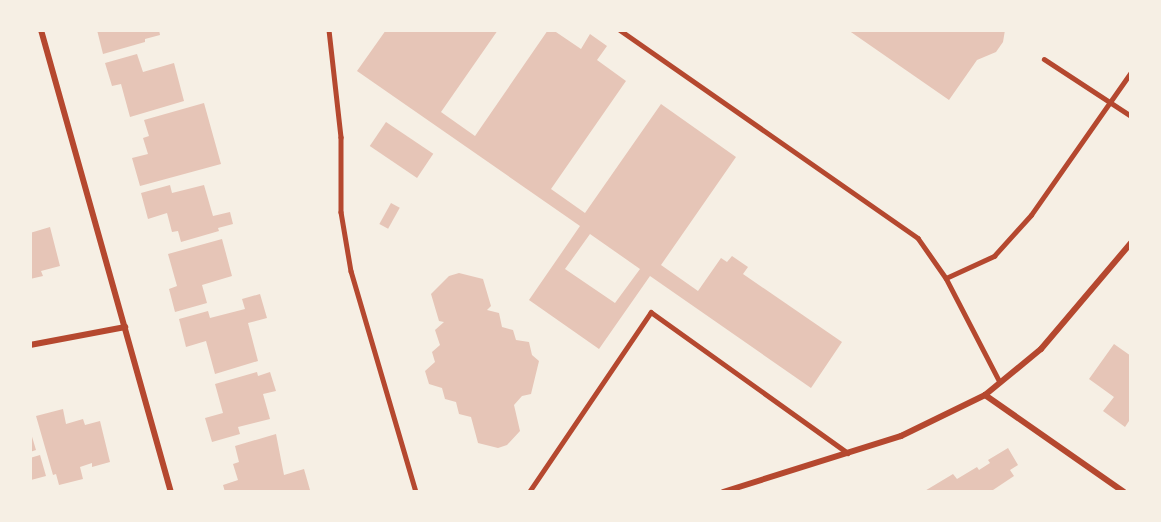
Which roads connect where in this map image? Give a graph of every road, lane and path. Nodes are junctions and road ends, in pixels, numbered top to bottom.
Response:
1 (41, 30) edge
2 (329, 30) edge
3 (620, 30) edge
4 (1044, 59) dead end
5 (1131, 72) edge
6 (1109, 103) junction
7 (1131, 116) edge
8 (1131, 243) edge
9 (946, 278) junction
10 (125, 327) junction
11 (30, 345) edge
12 (1000, 382) junction
13 (985, 395) junction
14 (848, 453) junction
15 (171, 492) edge
16 (416, 492) edge
17 (529, 492) edge
18 (723, 492) edge
19 (1124, 492) edge

1 - 10 street
2 - 16 lane
3 - 9 lane
4 - 6 lane
5 - 6 lane
6 - 7 lane
6 - 9 lane
8 - 12 street
9 - 12 lane
10 - 11 street
10 - 15 street
12 - 13 street
13 - 14 street
13 - 19 street
14 - 17 lane
14 - 18 street

